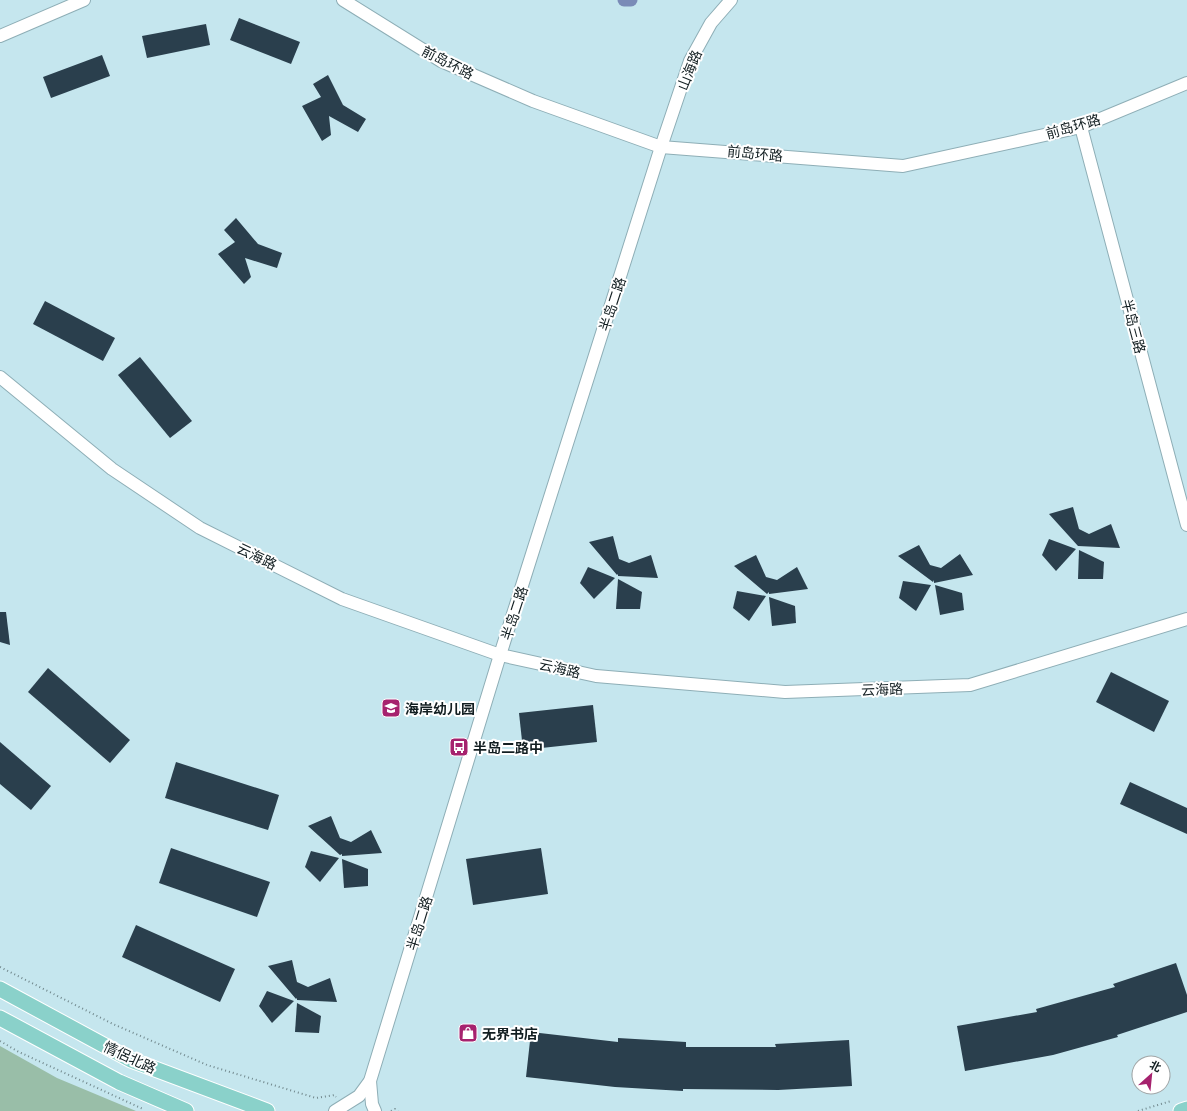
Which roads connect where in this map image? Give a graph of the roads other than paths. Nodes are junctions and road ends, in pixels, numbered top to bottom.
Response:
1 (84, 0) edge
2 (343, 0) edge
3 (731, 0) edge
4 (0, 36) edge
5 (1187, 83) edge
6 (1080, 127) junction
7 (661, 147) junction
8 (0, 377) edge
9 (1187, 525) edge
10 (1187, 619) edge
11 (500, 655) junction
12 (0, 989) edge
13 (0, 1018) edge
14 (370, 1081) junction
15 (1178, 1106) edge
16 (339, 1109) edge
17 (1187, 1109) edge
18 (186, 1111) edge
19 (267, 1111) edge
20 (375, 1111) edge

1 - 4 street
2 - 7 street, 前岛环路
3 - 7 street, 山海路
5 - 6 street, 前岛环路
6 - 7 street, 前岛环路
6 - 9 street, 半岛三路
7 - 11 street, 半岛二路
8 - 11 street, 云海路
10 - 11 street, 云海路
11 - 14 street, 半岛二路
12 - 19 main road, 情侶北路
13 - 18 main road, 情侶北路
14 - 16 street
14 - 20 street
15 - 17 main road

